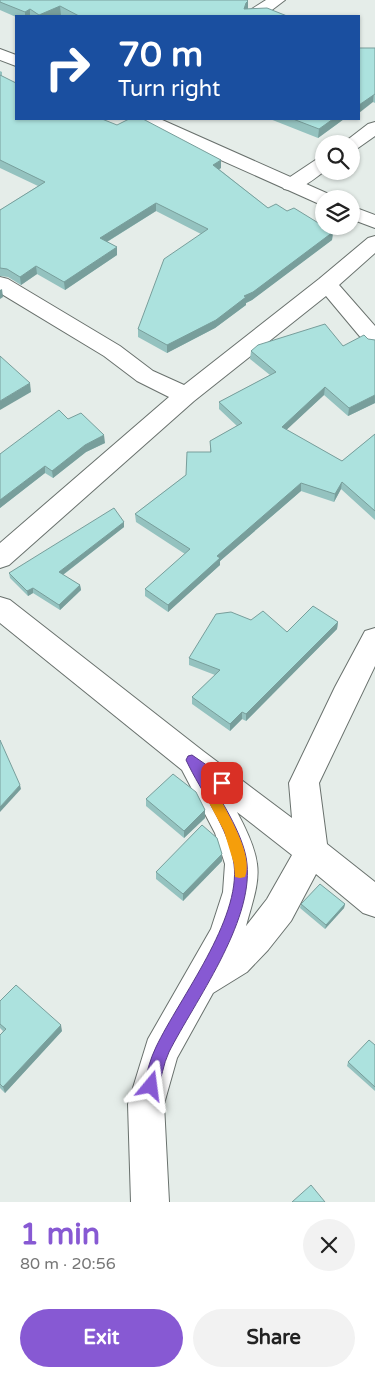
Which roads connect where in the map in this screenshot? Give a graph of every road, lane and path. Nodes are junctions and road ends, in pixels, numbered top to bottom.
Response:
1 (277, 0) edge
2 (254, 15) edge
3 (0, 54) edge
4 (15, 61) edge
5 (147, 120) edge
6 (375, 128) edge
7 (360, 138) edge
8 (315, 169) edge
9 (291, 185) junction
10 (315, 195) edge
11 (360, 216) edge
12 (375, 222) edge
13 (375, 242) edge
14 (0, 284) edge
15 (327, 284) junction
16 (375, 340) edge
17 (186, 395) junction
18 (0, 558) edge
19 (0, 608) edge
20 (375, 639) edge
21 (192, 760) junction
22 (312, 851) junction
23 (375, 902) edge
24 (202, 981) junction
25 (150, 1202) edge

1 - 2 street
3 - 4 street
5 - 9 street
6 - 7 street
8 - 9 street
9 - 10 street
11 - 12 street
13 - 15 street
14 - 17 street
15 - 16 street
15 - 17 street
17 - 18 street
19 - 21 street
20 - 22 street
21 - 22 street
21 - 24 street
22 - 23 street
22 - 24 street
24 - 25 street

